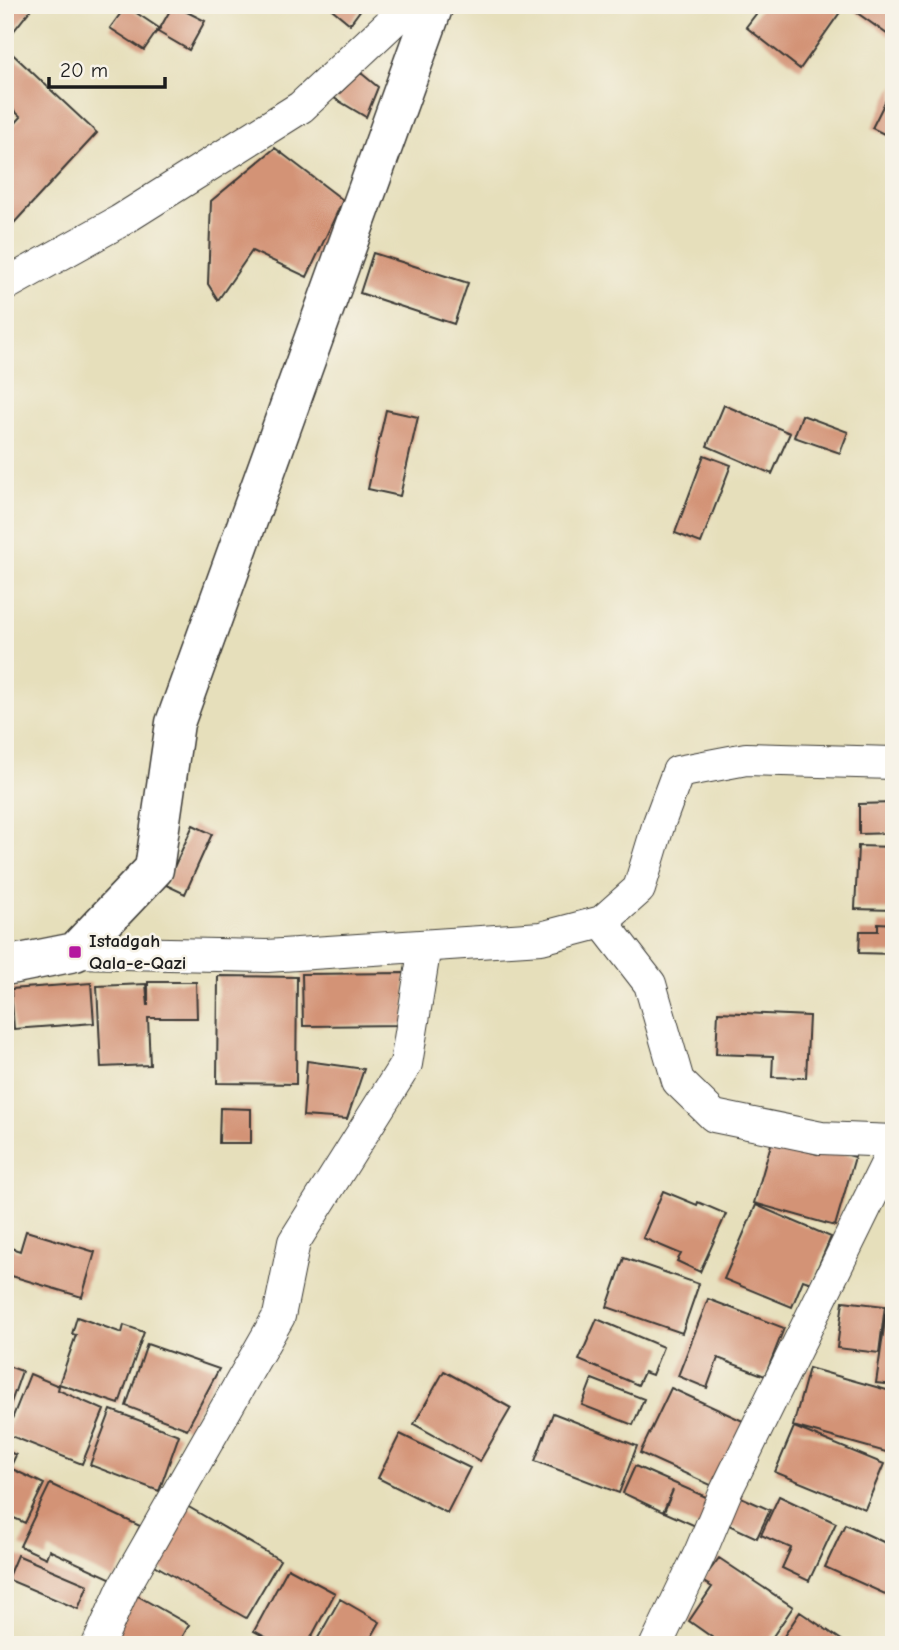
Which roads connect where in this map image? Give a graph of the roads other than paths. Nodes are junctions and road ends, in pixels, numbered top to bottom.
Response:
1 (410, 5) edge
2 (434, 5) edge
3 (5, 285) edge
4 (894, 763) edge
5 (602, 922) junction
6 (425, 946) junction
7 (75, 952) junction
8 (5, 966) edge
9 (894, 1141) edge
10 (894, 1149) edge
11 (98, 1645) edge
12 (656, 1645) edge

1 - 3 street
2 - 7 street
4 - 5 street
5 - 6 street
5 - 9 street
6 - 7 street
6 - 11 street
7 - 8 street
10 - 12 street

